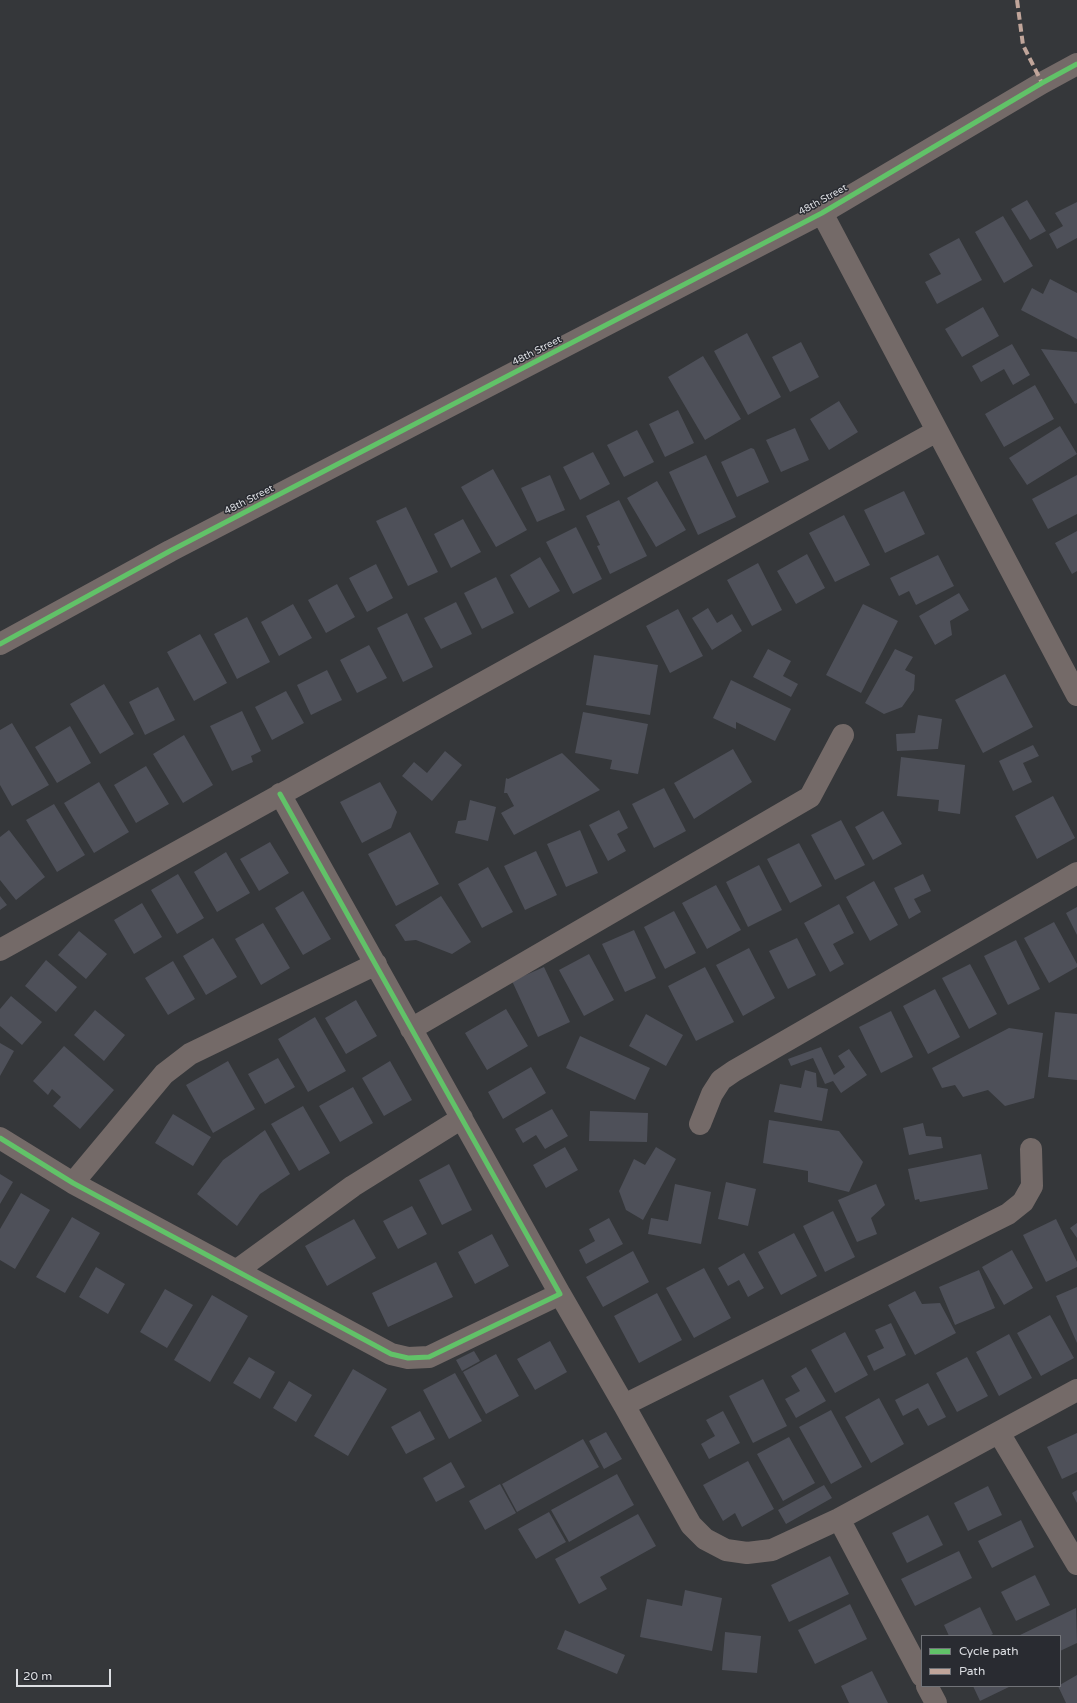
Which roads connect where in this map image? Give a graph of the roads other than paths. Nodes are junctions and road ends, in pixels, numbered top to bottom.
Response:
1 (1077, 64) edge
2 (822, 212) junction
3 (937, 431) junction
4 (0, 644) edge
5 (1077, 695) edge
6 (843, 735) dead end
7 (280, 794) junction
8 (1077, 873) edge
9 (0, 950) edge
10 (376, 964) junction
11 (411, 1029) junction
12 (462, 1118) junction
13 (700, 1124) dead end
14 (0, 1138) edge
15 (1031, 1149) dead end
16 (73, 1183) junction
17 (236, 1271) junction
18 (560, 1294) junction
19 (1077, 1390) edge
20 (624, 1404) junction
21 (999, 1433) junction
22 (839, 1519) junction
23 (1077, 1564) edge
24 (921, 1674) edge
25 (928, 1687) edge
26 (936, 1703) edge

1 - 2 street, 48th Street
2 - 3 street
2 - 4 street, 48th Street
3 - 5 street
3 - 7 street
6 - 11 street
7 - 9 street
7 - 10 street
8 - 13 street
10 - 11 street
10 - 16 street
11 - 12 street
12 - 17 street
12 - 18 street
14 - 16 street
15 - 20 street
16 - 17 street
17 - 18 street
18 - 20 street
19 - 21 street
20 - 22 street
21 - 22 street
21 - 23 street
22 - 24 street
25 - 26 street

